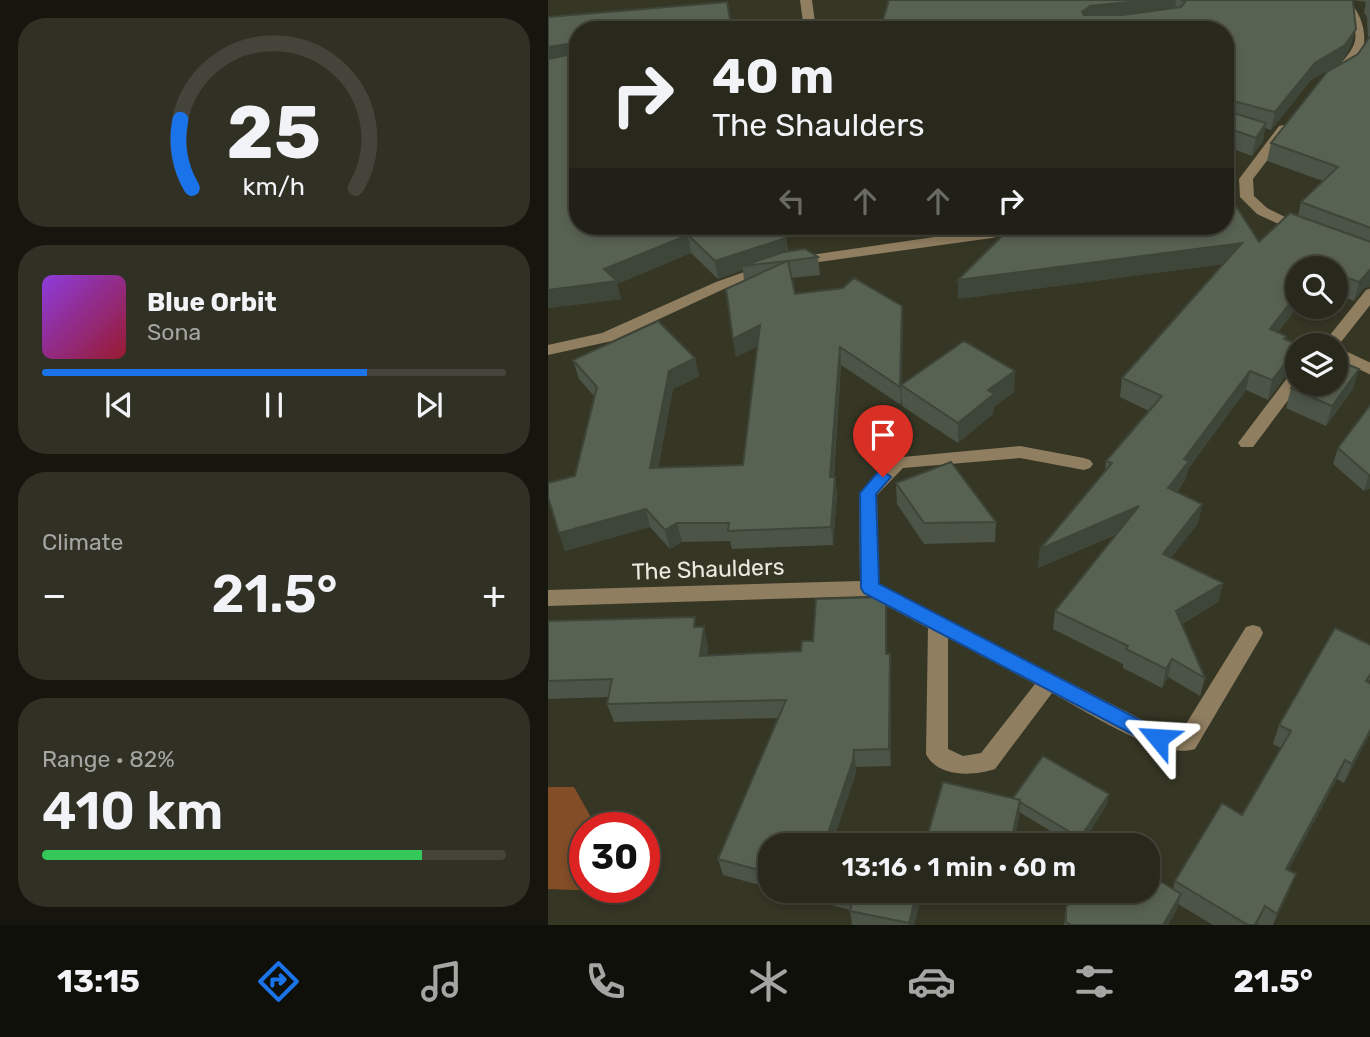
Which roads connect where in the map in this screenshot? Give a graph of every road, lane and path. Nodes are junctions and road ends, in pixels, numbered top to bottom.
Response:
1 (806, 0) edge
2 (1350, 4) edge
3 (809, 21) edge
4 (1327, 79) edge
5 (1293, 117) edge
6 (908, 235) edge
7 (984, 235) edge
8 (1316, 236) edge
9 (912, 244) junction
10 (1370, 293) edge
11 (1339, 333) edge
12 (549, 352) edge
13 (1348, 358) edge
14 (1370, 370) edge
15 (1285, 393) edge
16 (1247, 443) dead end
17 (1084, 464) dead end
18 (870, 588) junction
19 (548, 598) edge
20 (938, 622) junction
21 (1253, 633) dead end
22 (1049, 682) junction

1 - 3 street
2 - 4 street
5 - 8 street
6 - 9 street
7 - 9 street
9 - 12 street
10 - 11 street
13 - 14 street
15 - 16 street
17 - 18 street
18 - 19 street, The Shaulders
18 - 20 street, The Shaulders
20 - 22 street, The Shaulders
20 - 22 street
21 - 22 street, The Shaulders

